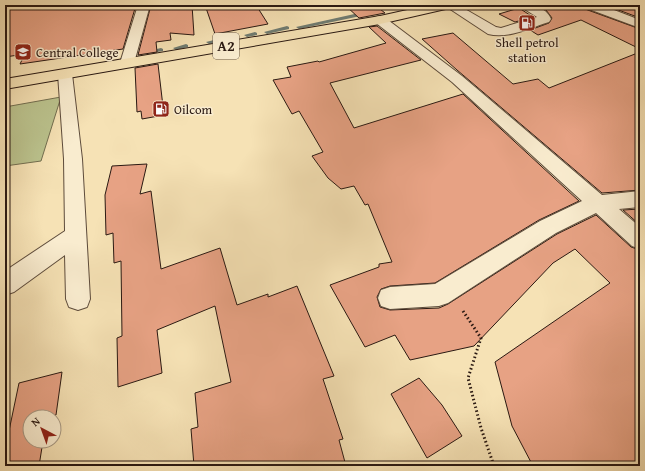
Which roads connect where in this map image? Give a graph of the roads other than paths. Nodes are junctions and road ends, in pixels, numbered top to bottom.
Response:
1 (144, 5) edge
2 (446, 5) edge
3 (450, 5) edge
4 (524, 5) edge
5 (590, 5) edge
6 (380, 20) junction
7 (640, 24) edge
8 (127, 63) junction
9 (65, 74) junction
10 (5, 84) edge
11 (640, 199) edge
12 (598, 203) junction
13 (75, 236) junction
14 (640, 240) edge
15 (5, 284) edge
16 (390, 298) dead end
17 (78, 299) dead end

1 - 8 street
2 - 6 main road, A2
3 - 4 street
5 - 7 street
6 - 8 main road, A2
6 - 12 street
8 - 9 main road, A2
9 - 10 main road, A2
9 - 13 street
11 - 12 street
12 - 14 street
12 - 16 street
13 - 15 street
13 - 17 street

